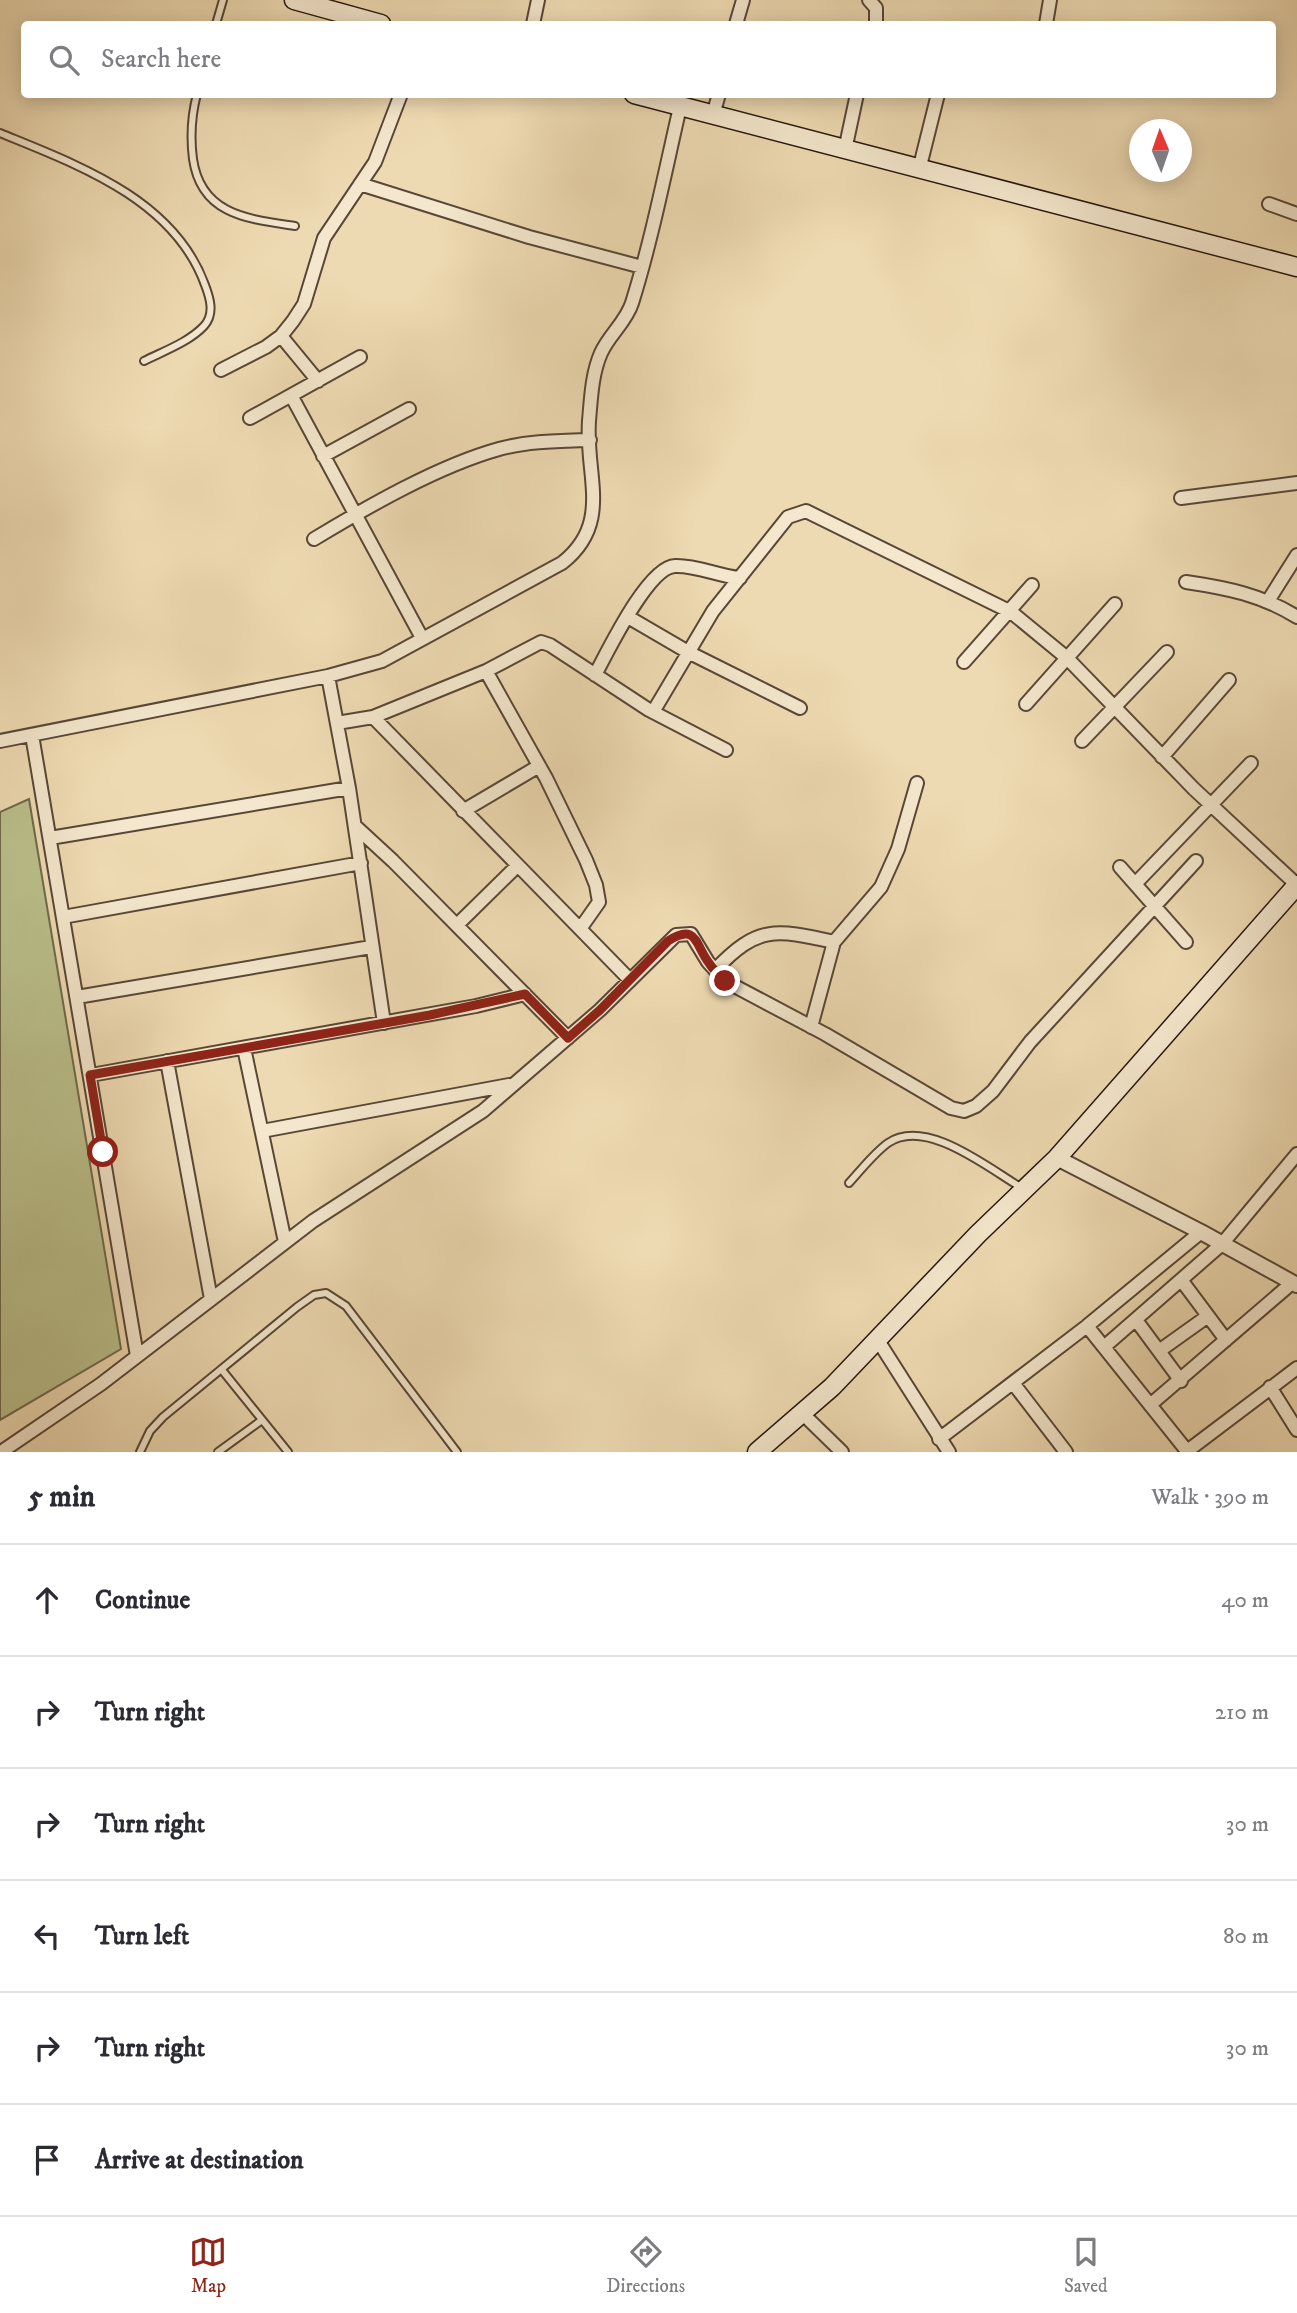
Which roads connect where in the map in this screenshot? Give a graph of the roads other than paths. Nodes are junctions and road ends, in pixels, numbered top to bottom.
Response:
1 (223, 0) edge
2 (294, 0) edge
3 (538, 0) edge
4 (743, 0) edge
5 (869, 0) edge
6 (1050, 0) edge
7 (217, 21) edge
8 (370, 21) edge
9 (534, 21) edge
10 (738, 21) edge
11 (876, 21) edge
12 (1046, 21) edge
13 (196, 98) edge
14 (399, 98) edge
15 (648, 98) edge
16 (718, 98) edge
17 (855, 98) edge
18 (937, 98) edge
19 (680, 107) junction
20 (713, 115) junction
21 (0, 133) edge
22 (845, 150) junction
23 (919, 170) junction
24 (360, 184) junction
25 (1269, 204) dead end
26 (1297, 214) edge
27 (295, 226) dead end
28 (642, 267) junction
29 (1297, 267) edge
30 (281, 336) junction
31 (360, 357) dead end
32 (144, 361) dead end
33 (221, 370) dead end
34 (318, 381) junction
35 (292, 397) junction
36 (409, 409) dead end
37 (250, 418) dead end
38 (590, 440) junction
39 (323, 456) junction
40 (1297, 482) edge
41 (1181, 498) dead end
42 (355, 514) junction
43 (314, 539) dead end
44 (1297, 555) edge
45 (740, 578) junction
46 (1186, 582) dead end
47 (1032, 585) dead end
48 (1268, 601) junction
49 (1115, 604) dead end
50 (1011, 612) junction
51 (628, 617) junction
52 (1297, 617) edge
53 (422, 638) junction
54 (688, 652) junction
55 (1167, 652) dead end
56 (1067, 658) junction
57 (964, 662) dead end
58 (486, 671) junction
59 (595, 674) junction
60 (328, 676) junction
61 (1229, 680) dead end
62 (1026, 704) dead end
63 (1114, 707) junction
64 (800, 708) dead end
65 (653, 712) junction
66 (373, 717) junction
67 (337, 723) junction
68 (32, 735) junction
69 (0, 741) edge
70 (1082, 741) dead end
71 (726, 750) dead end
72 (1163, 757) junction
73 (1251, 763) dead end
74 (539, 766) junction
75 (917, 783) dead end
76 (349, 788) junction
77 (1212, 804) junction
78 (463, 811) junction
79 (355, 826) junction
80 (50, 838) junction
81 (1196, 861) dead end
82 (361, 863) junction
83 (517, 866) junction
84 (1120, 867) dead end
85 (1135, 884) junction
86 (1297, 885) edge
87 (1155, 907) junction
88 (64, 917) junction
89 (457, 925) junction
90 (580, 929) junction
91 (834, 942) junction
92 (1186, 942) dead end
93 (370, 947) junction
94 (715, 970) junction
95 (630, 980) junction
96 (525, 994) junction
97 (77, 997) junction
98 (384, 1023) junction
99 (811, 1027) junction
100 (568, 1038) junction
101 (244, 1048) junction
102 (167, 1061) junction
103 (90, 1075) junction
104 (511, 1084) junction
105 (262, 1131) junction
106 (1297, 1154) edge
107 (1057, 1158) junction
108 (849, 1183) dead end
109 (1024, 1190) junction
110 (1201, 1232) junction
111 (285, 1242) junction
112 (1222, 1244) junction
113 (1182, 1281) junction
114 (1294, 1284) edge
115 (211, 1299) junction
116 (1208, 1316) junction
117 (1136, 1320) junction
118 (1087, 1326) junction
119 (877, 1339) junction
120 (1226, 1340) junction
121 (1104, 1347) junction
122 (1159, 1351) junction
123 (137, 1356) junction
124 (1297, 1368) edge
125 (222, 1370) junction
126 (1181, 1381) junction
127 (1013, 1383) junction
128 (1270, 1387) junction
129 (1150, 1405) junction
130 (803, 1414) junction
131 (262, 1420) junction
132 (1297, 1430) edge
133 (939, 1439) junction
134 (1, 1452) edge
135 (140, 1452) edge
136 (218, 1452) edge
137 (288, 1452) edge
138 (457, 1452) edge
139 (757, 1452) edge
140 (842, 1452) edge
141 (949, 1452) edge
142 (1066, 1452) edge
143 (1186, 1452) edge

1 - 7 lane
2 - 8 main road
3 - 9 street
4 - 10 street
5 - 11 street
6 - 12 street
13 - 27 lane
14 - 24 street
15 - 19 main road
16 - 20 street
17 - 22 street
18 - 23 street
19 - 20 main road
19 - 28 street
20 - 22 main road
21 - 32 lane
22 - 23 main road
23 - 29 main road
24 - 28 street
24 - 30 street
25 - 26 street
28 - 38 street
30 - 33 street
30 - 34 street
31 - 34 street
34 - 35 street
35 - 37 street
35 - 39 street
36 - 39 street
38 - 42 street
38 - 53 street
39 - 42 street
40 - 41 street
42 - 43 street
42 - 53 street
44 - 48 street
45 - 50 street
45 - 51 street
45 - 54 street
46 - 48 street
47 - 50 street
48 - 52 street
49 - 56 street
50 - 56 street
50 - 57 street
51 - 54 street
51 - 59 street
53 - 60 street
54 - 64 street
54 - 65 street
55 - 63 street
56 - 62 street
56 - 63 street
58 - 59 street
58 - 66 street
58 - 74 street
59 - 65 street
60 - 67 street
60 - 68 street
61 - 72 street
63 - 70 street
63 - 72 street
65 - 71 street
66 - 67 street
66 - 78 street
67 - 76 street
68 - 69 street
68 - 80 street
72 - 77 street
73 - 77 street
74 - 78 street
74 - 90 street
75 - 91 street
76 - 79 street
76 - 80 street
77 - 85 street
77 - 86 street
78 - 83 street
79 - 82 street
79 - 89 street
80 - 88 street
81 - 87 street
82 - 88 street
82 - 93 street
83 - 89 street
83 - 90 street
84 - 85 street
85 - 87 street
86 - 107 main road
87 - 92 street
87 - 99 street
88 - 97 street
89 - 96 street
90 - 95 street
91 - 94 street
91 - 99 street
93 - 97 street
93 - 98 street
94 - 95 street
94 - 99 street
95 - 100 street
96 - 98 street
96 - 100 street
97 - 103 street
98 - 101 street
100 - 104 street
101 - 102 street
101 - 105 street
102 - 103 street
102 - 115 street
103 - 123 street
104 - 105 street
104 - 111 street
105 - 111 street
106 - 112 street
107 - 109 main road
107 - 110 street
108 - 109 lane
109 - 119 main road
110 - 112 street
110 - 118 street
111 - 115 street
112 - 113 street
112 - 114 street
113 - 116 street
113 - 117 street
114 - 120 street
115 - 123 street
116 - 120 street
116 - 122 street
117 - 121 street
117 - 122 street
118 - 121 street
118 - 127 street
119 - 130 main road
119 - 133 street
120 - 126 street
121 - 129 street
122 - 126 street
123 - 134 street
124 - 128 street
125 - 131 lane
125 - 135 lane
125 - 138 lane
126 - 129 street
127 - 133 street
127 - 142 street
128 - 132 street
128 - 143 street
129 - 143 street
130 - 139 main road
130 - 140 street
131 - 136 lane
131 - 137 lane
133 - 141 street

